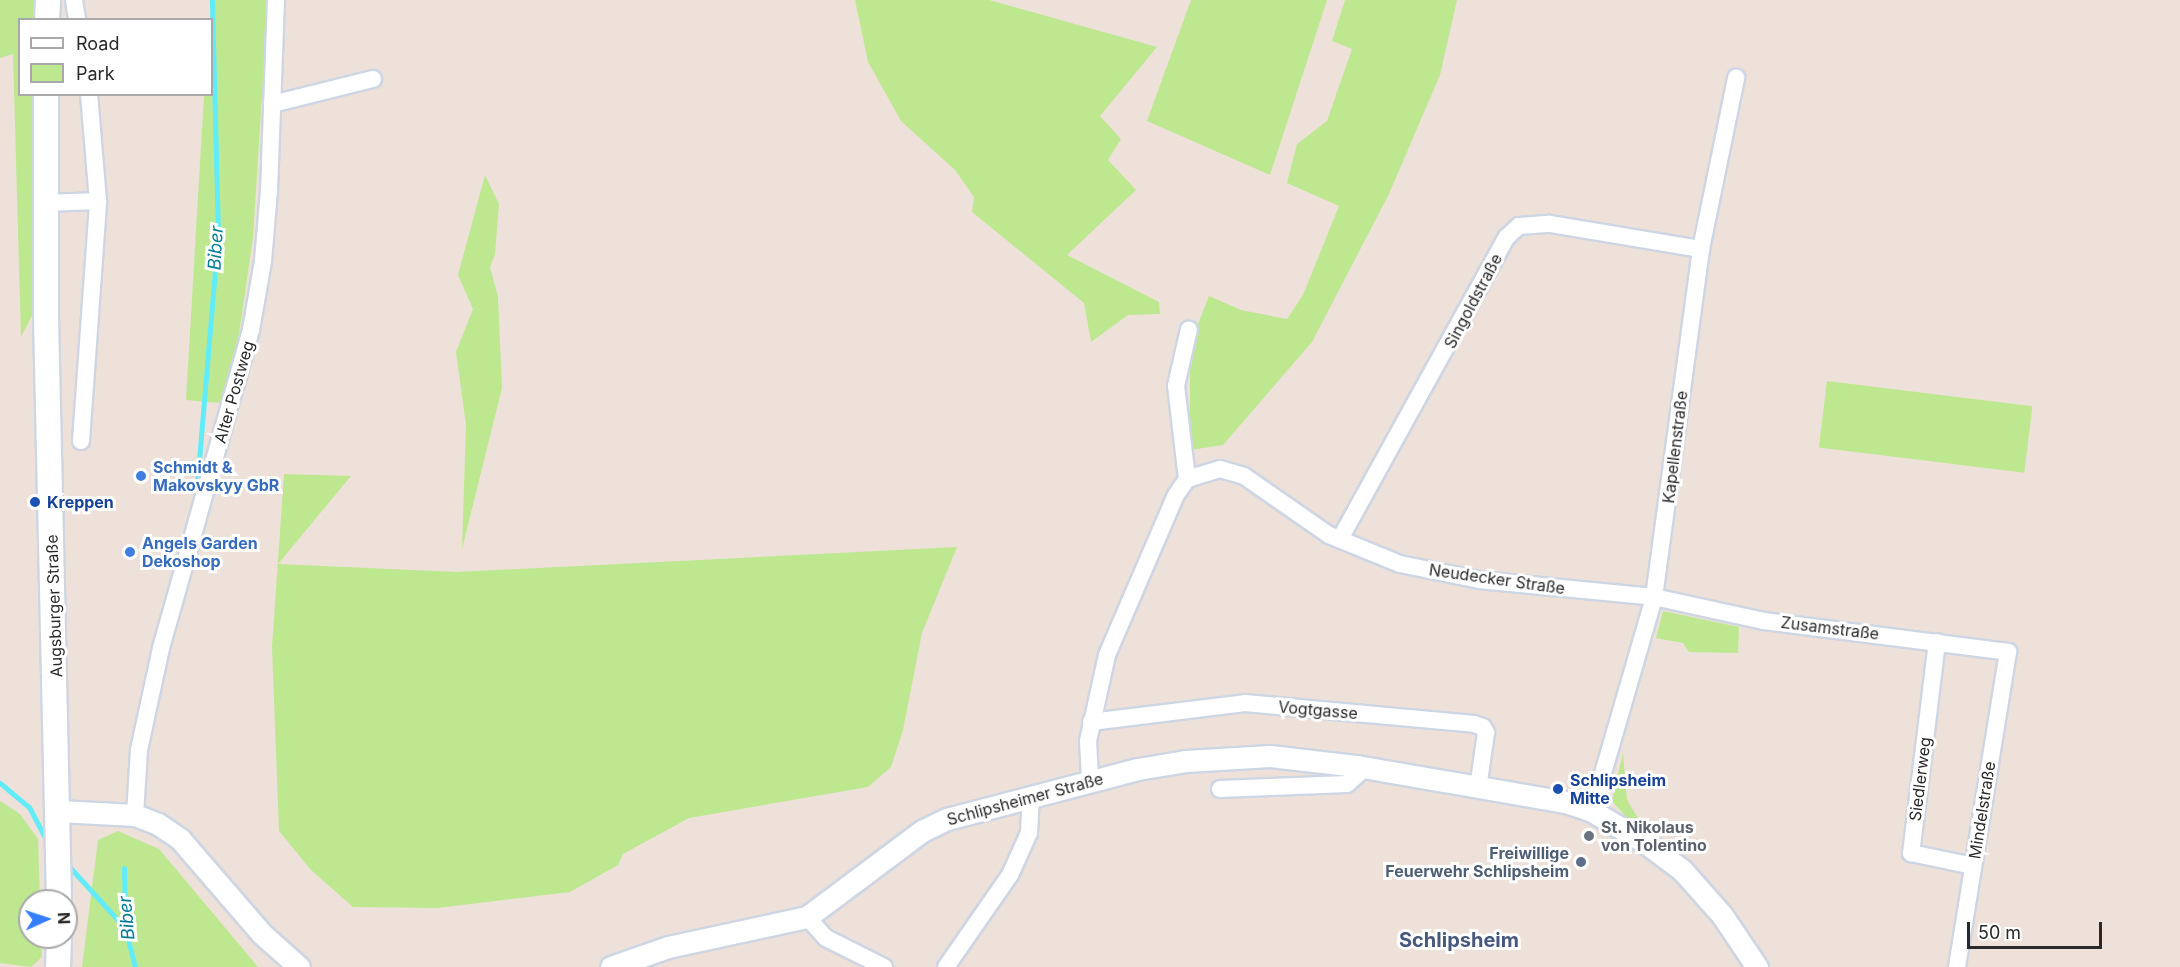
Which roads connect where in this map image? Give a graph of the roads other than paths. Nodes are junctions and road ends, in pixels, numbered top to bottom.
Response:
1 (48, 0) edge
2 (74, 0) edge
3 (276, 0) edge
4 (47, 18) edge
5 (77, 18) edge
6 (1736, 78) dead end
7 (373, 79) dead end
8 (46, 96) edge
9 (89, 96) edge
10 (272, 105) junction
11 (98, 201) junction
12 (45, 203) junction
13 (1701, 249) junction
14 (1189, 329) dead end
15 (81, 441) dead end
16 (1187, 478) junction
17 (1340, 539) junction
18 (1654, 597) junction
19 (1937, 642) junction
20 (2008, 652) joint
21 (1091, 722) junction
22 (1365, 768) junction
23 (1090, 779) junction
24 (1478, 788) junction
25 (1220, 789) dead end
26 (1031, 795) junction
27 (1592, 811) junction
28 (135, 814) junction
29 (59, 817) junction
30 (1973, 866) junction
31 (59, 889) edge
32 (807, 917) junction
33 (59, 949) edge
34 (58, 967) edge
35 (299, 967) edge
36 (611, 967) edge
37 (884, 967) edge
38 (946, 967) edge
39 (1757, 967) edge
40 (1957, 967) edge

1 - 4 main road
2 - 5 street
3 - 10 street, Alter Postweg
6 - 13 street, Kapellenstraße
7 - 10 street
8 - 12 main road, Augsburger Straße
9 - 11 street
10 - 28 street, Alter Postweg
11 - 12 street
11 - 15 street
12 - 29 main road, Augsburger Straße
13 - 17 street, Singoldstraße
13 - 18 street, Kapellenstraße
14 - 16 street
16 - 17 street, Neudecker Straße
16 - 21 street
17 - 18 street, Neudecker Straße
18 - 19 street, Zusamstraße
18 - 27 street, Kapellenstraße
19 - 20 street, Zusamstraße
19 - 30 street, Siedlerweg
20 - 30 street, Mindelstraße
21 - 23 street
21 - 24 street, Vogtgasse
22 - 23 street, Schlipsheimer Straße
22 - 24 street, Schlipsheimer Straße
22 - 25 street
23 - 26 street, Schlipsheimer Straße
24 - 27 street, Schlipsheimer Straße
26 - 32 street, Schlipsheimer Straße
26 - 38 street
27 - 39 street, Schlipsheimer Straße
28 - 29 street
28 - 35 street
29 - 31 main road, Augsburger Straße
30 - 40 street, Mindelstraße
32 - 36 street, Schlipsheimer Straße
32 - 37 street
33 - 34 main road

